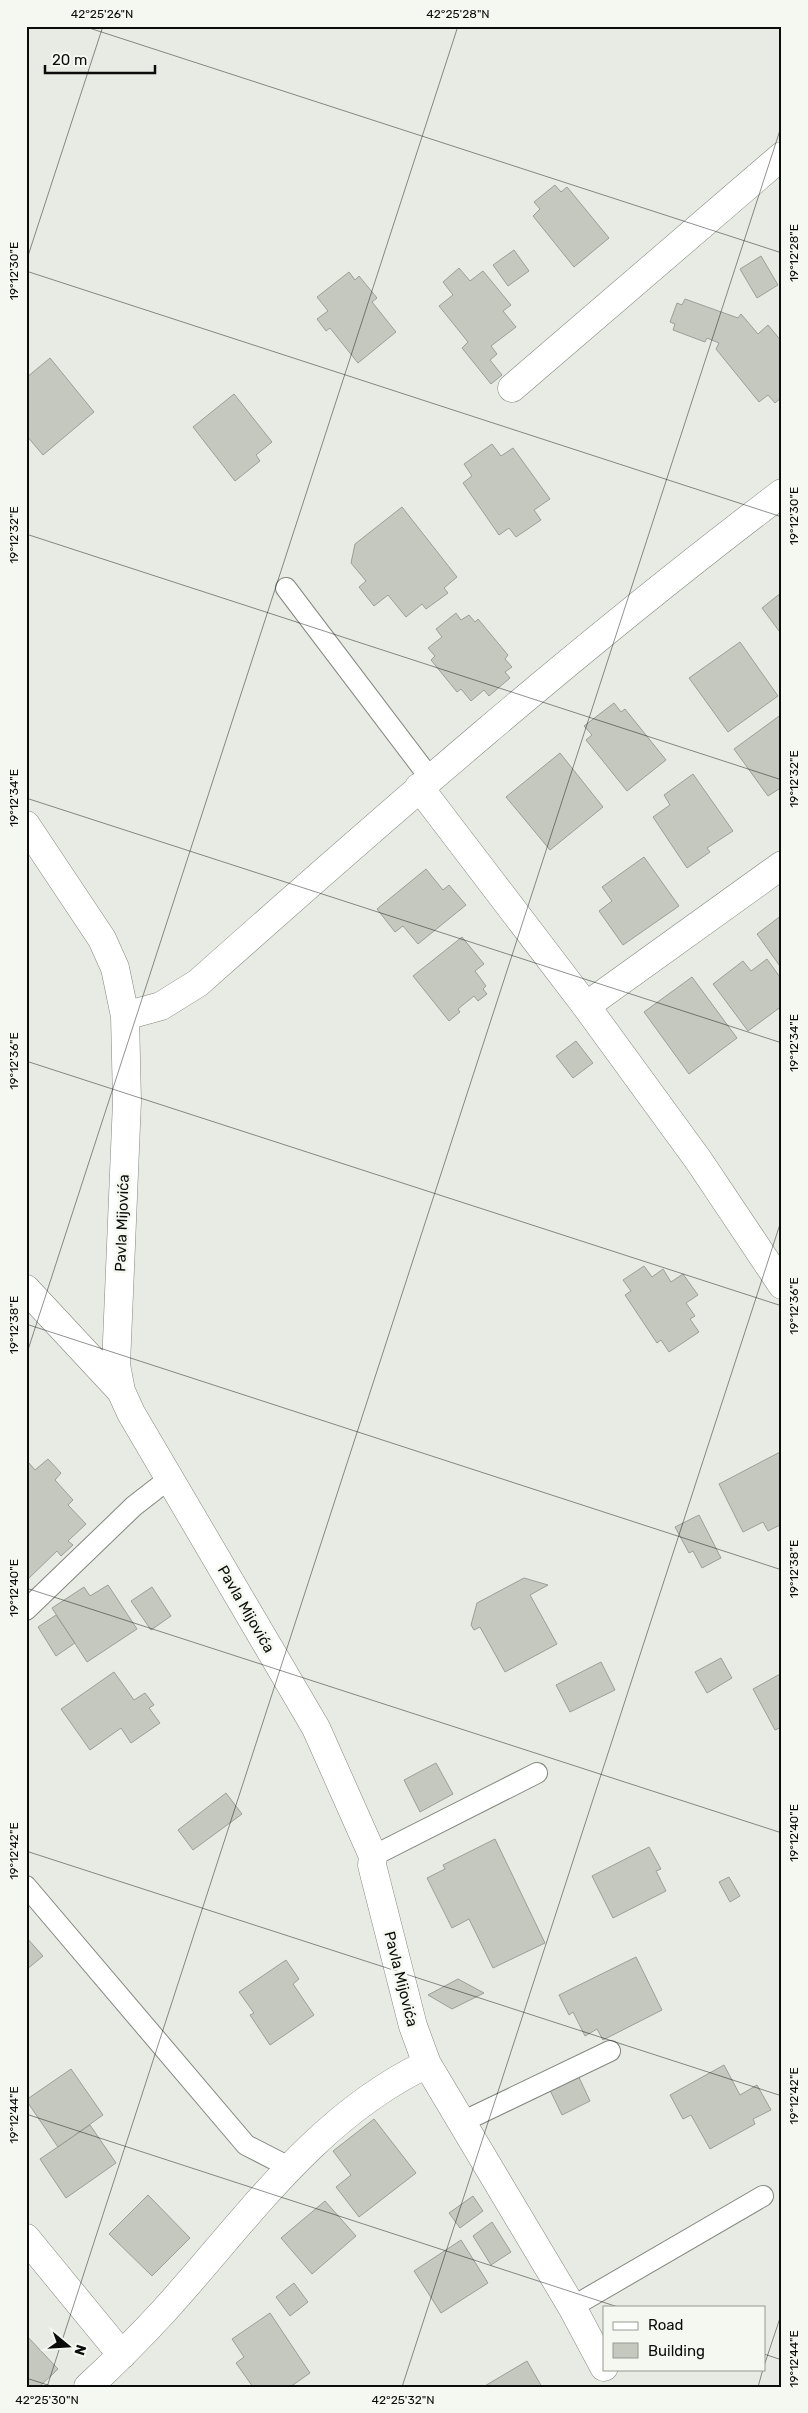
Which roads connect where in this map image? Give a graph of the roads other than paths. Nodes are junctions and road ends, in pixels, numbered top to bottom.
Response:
1 (782, 156) edge
2 (512, 388) dead end
3 (782, 493) edge
4 (286, 588) dead end
5 (425, 783) junction
6 (26, 825) edge
7 (782, 865) edge
8 (586, 1006) junction
9 (125, 1016) junction
10 (782, 1285) edge
11 (26, 1289) edge
12 (121, 1391) junction
13 (170, 1478) junction
14 (26, 1610) edge
15 (537, 1773) dead end
16 (373, 1856) junction
17 (26, 1886) edge
18 (610, 2051) dead end
19 (427, 2064) junction
20 (462, 2122) junction
21 (289, 2167) junction
22 (763, 2196) dead end
23 (26, 2238) edge
24 (572, 2307) junction
25 (122, 2355) junction
26 (603, 2364) edge
27 (606, 2370) edge
28 (88, 2387) edge
29 (615, 2387) edge

1 - 2 street
3 - 5 street
4 - 5 lane
5 - 8 street
5 - 9 street
6 - 9 street, Pavla Mijovića
7 - 8 street
8 - 10 street
9 - 12 street, Pavla Mijovića
11 - 12 street
12 - 13 street, Pavla Mijovića
13 - 14 lane
13 - 16 street, Pavla Mijovića
15 - 16 lane
16 - 19 street, Pavla Mijovića
17 - 21 lane
18 - 20 lane
19 - 20 street, Pavla Mijovića
19 - 21 street
20 - 24 street, Pavla Mijovića
21 - 25 street
22 - 24 lane
23 - 25 street
24 - 26 street, Pavla Mijovića
25 - 28 street
27 - 29 street, Pavla Mijovića

